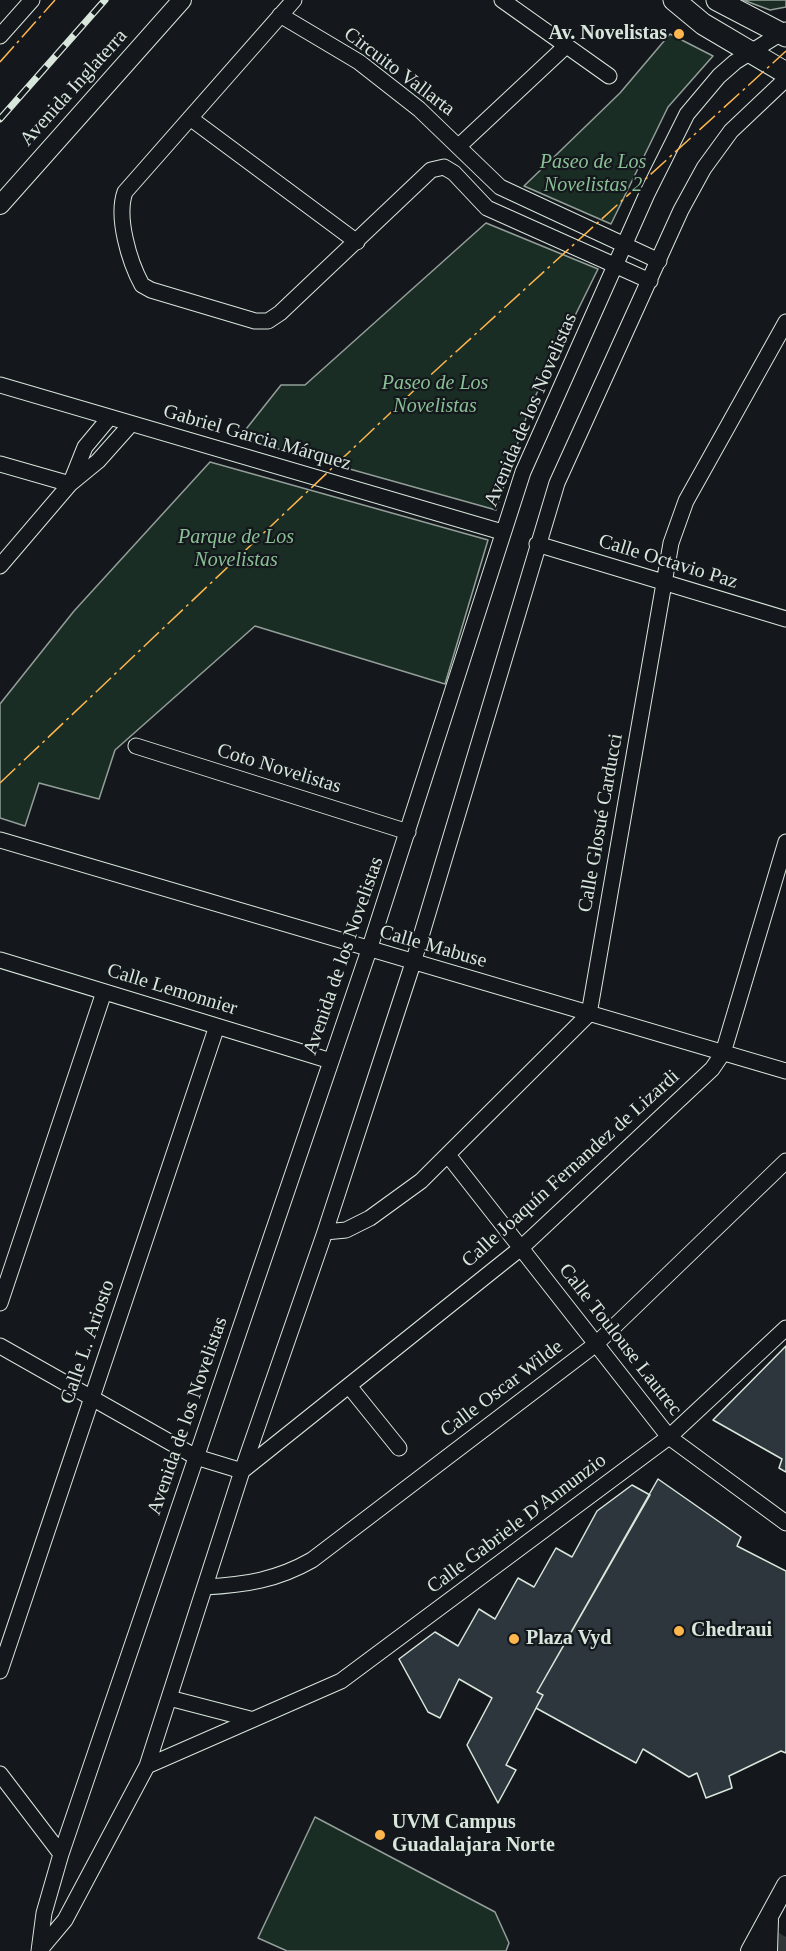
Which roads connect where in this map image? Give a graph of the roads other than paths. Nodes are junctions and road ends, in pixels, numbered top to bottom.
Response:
1 (32, 0) edge
2 (182, 0) edge
3 (294, 0) edge
4 (502, 0) edge
5 (662, 0) edge
6 (674, 0) edge
7 (717, 0) edge
8 (727, 0) edge
9 (747, 14) junction
10 (280, 15) junction
11 (703, 24) junction
12 (785, 33) edge
13 (0, 36) edge
14 (566, 45) junction
15 (748, 52) junction
16 (786, 73) edge
17 (609, 76) dead end
18 (786, 79) edge
19 (190, 118) junction
20 (459, 146) junction
21 (0, 205) edge
22 (357, 242) junction
23 (625, 246) junction
24 (659, 261) junction
25 (616, 266) junction
26 (650, 281) junction
27 (786, 322) edge
28 (0, 385) edge
29 (110, 417) junction
30 (131, 423) junction
31 (0, 464) edge
32 (70, 484) junction
33 (502, 532) junction
34 (537, 544) junction
35 (0, 566) edge
36 (664, 583) junction
37 (786, 619) edge
38 (136, 746) dead end
39 (408, 832) junction
40 (0, 841) edge
41 (786, 842) edge
42 (369, 950) junction
43 (0, 960) edge
44 (413, 963) junction
45 (104, 992) junction
46 (589, 1014) junction
47 (217, 1026) junction
48 (723, 1053) junction
49 (331, 1061) junction
50 (786, 1071) edge
51 (448, 1155) junction
52 (786, 1161) edge
53 (325, 1232) junction
54 (521, 1248) junction
55 (0, 1303) edge
56 (786, 1328) edge
57 (596, 1344) junction
58 (0, 1346) edge
59 (349, 1386) junction
60 (91, 1399) junction
61 (669, 1437) junction
62 (399, 1448) dead end
63 (196, 1457) junction
64 (242, 1471) junction
65 (786, 1523) edge
66 (205, 1587) junction
67 (0, 1671) edge
68 (169, 1698) junction
69 (250, 1719) junction
70 (147, 1766) junction
71 (0, 1773) edge
72 (61, 1854) junction
73 (786, 1885) edge
74 (769, 1915) junction
75 (39, 1951) edge
76 (750, 1951) edge
77 (768, 1951) edge

1 - 13 street
2 - 21 street, Avenida Inglaterra
3 - 10 street
4 - 14 street
5 - 11 street
6 - 11 main road
7 - 9 main road
8 - 9 street
9 - 12 main road
10 - 19 street
10 - 20 street, Circuito Vallarta
11 - 15 main road
12 - 15 street, Avenida de los Novelistas
14 - 17 street
14 - 20 street, Circuito Vallarta
15 - 16 main road
15 - 23 street, Avenida de los Novelistas
18 - 24 street, Avenida de los Novelistas
19 - 22 street
19 - 22 street
20 - 23 street, Circuito Vallarta
22 - 25 street
23 - 24 street, Circuito Vallarta
23 - 25 street, Avenida de los Novelistas
24 - 26 street, Avenida de los Novelistas
25 - 26 street
25 - 33 street, Avenida de los Novelistas
26 - 34 street, Avenida de los Novelistas
27 - 36 street, Calle Glosué Carducci
28 - 29 street, Gabriel Garcia Márquez
29 - 30 street, Gabriel Garcia Márquez
29 - 32 street
30 - 32 street
30 - 33 street, Gabriel Garcia Márquez
31 - 32 street
32 - 35 street
33 - 39 street, Avenida de los Novelistas
34 - 36 street, Calle Octavio Paz
34 - 44 street, Avenida de los Novelistas
36 - 37 street, Calle Octavio Paz
36 - 46 street, Calle Glosué Carducci
38 - 39 street, Coto Novelistas
39 - 42 street, Avenida de los Novelistas
40 - 42 street, Calle Mabuse
41 - 48 street, Calle Joaquín Fernandez de Lizardi
42 - 44 street, Calle Mabuse
42 - 49 street, Avenida de los Novelistas
43 - 45 street, Calle Lemonnier
44 - 46 street, Calle Mabuse
44 - 53 street, Avenida de los Novelistas
45 - 47 street, Calle Lemonnier
45 - 55 street
46 - 48 street, Calle Mabuse
46 - 51 street
47 - 49 street, Calle Lemonnier
47 - 60 street, Calle L. Ariosto
48 - 50 street, Calle Mabuse
48 - 54 street, Calle Joaquín Fernandez de Lizardi
49 - 63 street, Avenida de los Novelistas
51 - 53 street
51 - 54 street, Calle Toulouse Lautrec
52 - 57 street, Calle Oscar Wilde
53 - 64 street, Avenida de los Novelistas
54 - 57 street, Calle Toulouse Lautrec
54 - 59 street, Calle Joaquín Fernandez de Lizardi
56 - 61 street, Calle Gabriele D'Annunzio
57 - 61 street, Calle Toulouse Lautrec
57 - 66 street, Calle Oscar Wilde
58 - 60 street
59 - 62 street
59 - 64 street, Calle Joaquín Fernandez de Lizardi
60 - 63 street
60 - 67 street, Calle L. Ariosto
61 - 65 street, Calle Toulouse Lautrec
61 - 69 street, Calle Gabriele D'Annunzio
63 - 64 street
63 - 72 street, Avenida de los Novelistas
64 - 66 street, Avenida de los Novelistas
66 - 68 street, Avenida de los Novelistas
68 - 69 street
68 - 70 street, Avenida de los Novelistas
69 - 70 street, Calle Gabriele D'Annunzio
70 - 75 street, Avenida de los Novelistas
71 - 72 street
72 - 75 street, Avenida de los Novelistas
73 - 74 street
74 - 76 street
74 - 77 street

